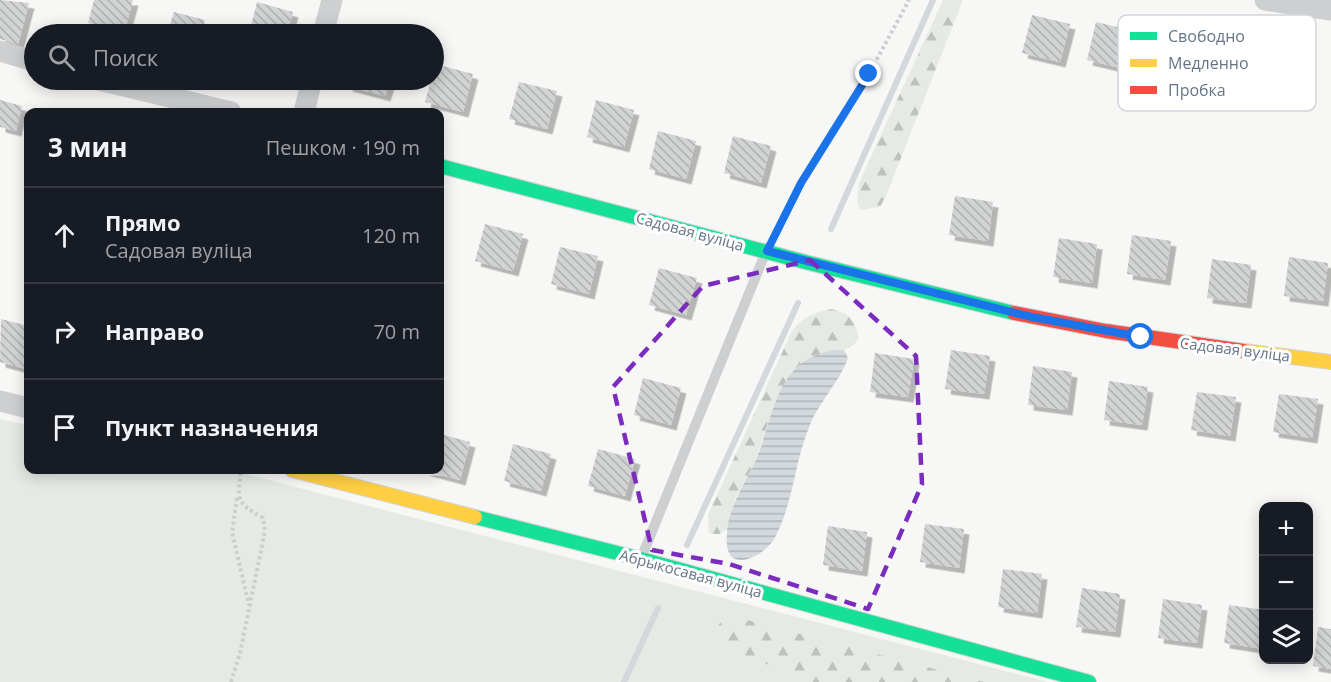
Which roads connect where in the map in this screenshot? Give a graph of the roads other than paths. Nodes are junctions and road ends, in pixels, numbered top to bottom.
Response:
1 (332, 0) edge
2 (1264, 0) edge
3 (1331, 10) edge
4 (326, 24) edge
5 (0, 51) edge
6 (24, 58) edge
7 (140, 90) edge
8 (310, 90) edge
9 (214, 108) edge
10 (305, 108) edge
11 (444, 167) edge
12 (767, 251) junction
13 (1331, 362) edge
14 (0, 402) edge
15 (24, 407) edge
16 (308, 474) edge
17 (641, 559) junction
18 (1089, 682) edge

1 - 4 street
2 - 3 street
5 - 6 street
7 - 9 street
8 - 10 street
11 - 12 street, Садовая вуліца
12 - 13 street, Садовая вуліца
12 - 17 lane
14 - 15 street
16 - 17 street, Абрыкосавая вуліца
17 - 18 street, Абрыкосавая вуліца

